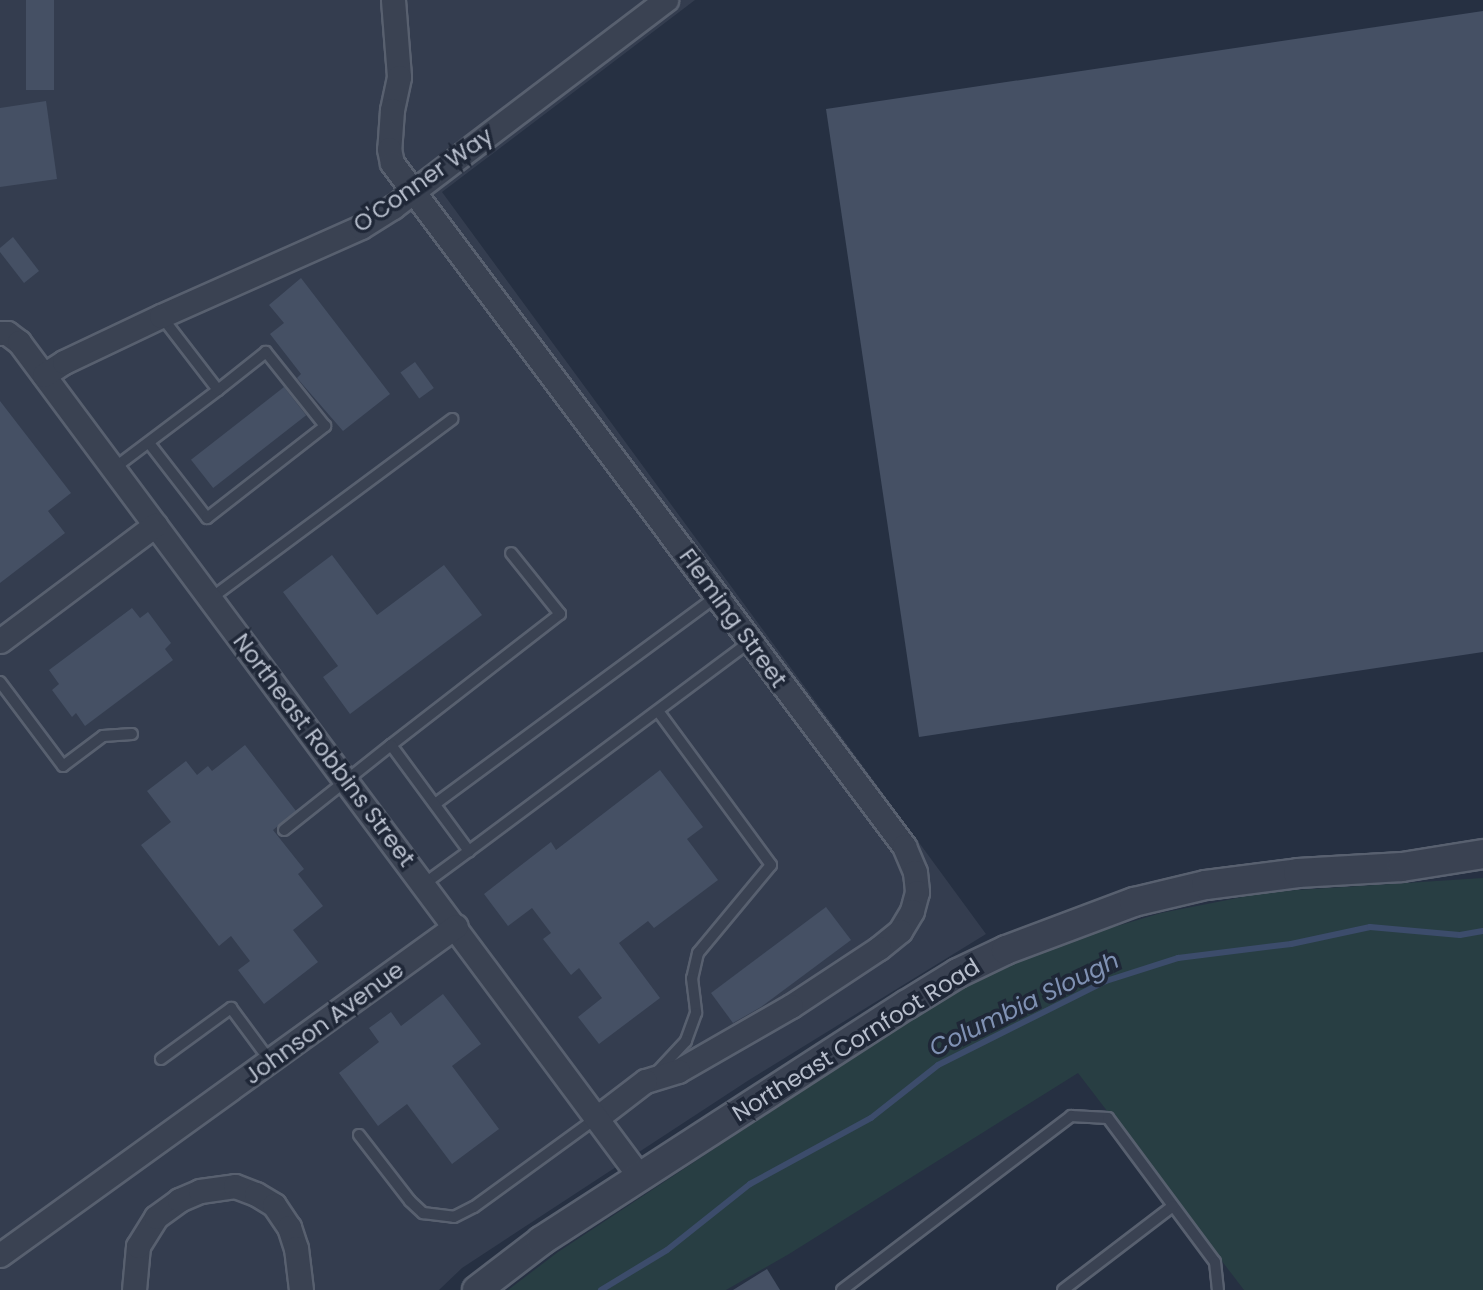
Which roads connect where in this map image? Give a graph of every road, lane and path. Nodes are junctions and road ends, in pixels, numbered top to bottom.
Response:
1 (393, 0) edge
2 (666, 0) edge
3 (412, 192) junction
4 (161, 316) junction
5 (0, 333) edge
6 (44, 375) junction
7 (218, 390) junction
8 (452, 419) dead end
9 (149, 443) junction
10 (113, 469) junction
11 (155, 525) junction
12 (511, 553) dead end
13 (718, 596) junction
14 (210, 599) junction
15 (0, 641) edge
16 (750, 642) junction
17 (0, 682) edge
18 (658, 710) junction
19 (132, 734) dead end
20 (391, 745) junction
21 (345, 779) junction
22 (435, 804) junction
23 (284, 830) dead end
24 (469, 850) junction
25 (1483, 854) edge
26 (424, 884) junction
27 (456, 926) junction
28 (161, 1059) dead end
29 (271, 1062) junction
30 (645, 1081) junction
31 (598, 1117) junction
32 (359, 1135) dead end
33 (640, 1177) junction
34 (1173, 1206) junction
35 (0, 1255) edge
36 (133, 1288) edge
37 (301, 1290) edge
38 (477, 1290) edge
39 (842, 1290) edge
40 (1063, 1290) edge
41 (1219, 1290) edge

1 - 3 street, Fleming Street
2 - 3 street, O'Conner Way
3 - 4 street, O'Conner Way
3 - 13 street, Fleming Street
4 - 6 street, O'Conner Way
4 - 7 lane
5 - 6 street, Northeast Robbins Street
6 - 10 street, Northeast Robbins Street
7 - 9 lane
7 - 9 lane
8 - 14 lane
9 - 10 lane
10 - 11 street, Northeast Robbins Street
11 - 14 street, Northeast Robbins Street
11 - 15 street
12 - 20 lane
13 - 16 street, Fleming Street
13 - 22 lane
14 - 21 street, Northeast Robbins Street
16 - 18 lane
16 - 30 street, Fleming Street
17 - 19 lane
18 - 24 lane
18 - 30 lane
20 - 21 lane
20 - 22 lane
21 - 23 lane
21 - 26 street, Northeast Robbins Street
22 - 24 lane
24 - 26 lane
25 - 33 street, Northeast Cornfoot Road
26 - 27 street, Northeast Robbins Street
27 - 29 street, Johnson Avenue
27 - 31 street, Northeast Robbins Street
28 - 29 lane
29 - 35 street, Johnson Avenue
30 - 31 street, Fleming Street
31 - 32 lane
31 - 33 street, Northeast Robbins Street
33 - 38 street, Northeast Cornfoot Road
34 - 39 lane
34 - 40 lane
34 - 41 lane
36 - 37 street

